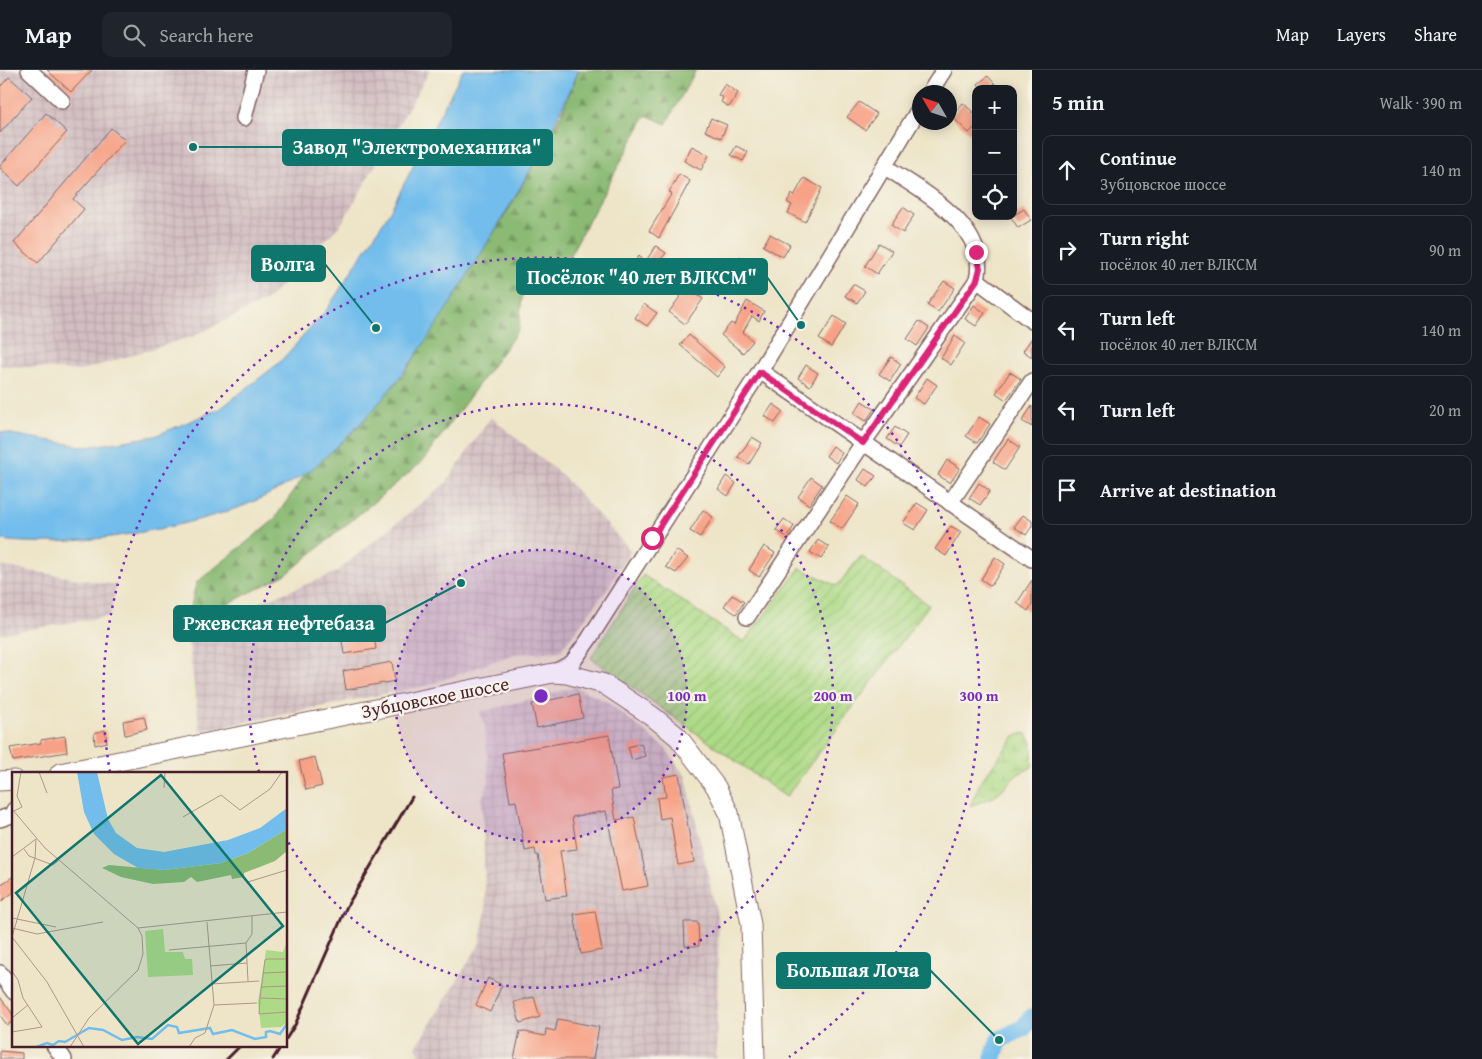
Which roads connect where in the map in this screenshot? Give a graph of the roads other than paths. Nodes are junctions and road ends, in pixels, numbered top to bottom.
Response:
1 (29, 70) edge
2 (256, 70) edge
3 (944, 70) edge
4 (934, 85) edge
5 (62, 101) dead end
6 (244, 118) dead end
7 (912, 122) edge
8 (884, 166) junction
9 (977, 280) junction
10 (1032, 321) edge
11 (760, 372) junction
12 (1032, 381) edge
13 (863, 443) junction
14 (950, 502) junction
15 (1031, 557) edge
16 (747, 617) dead end
17 (554, 673) junction
18 (65, 772) edge
19 (0, 973) edge
20 (12, 989) edge
21 (55, 1046) edge
22 (64, 1059) edge
23 (755, 1059) edge

1 - 5 street
2 - 6 street
3 - 4 street
7 - 8 street, Зубцовское шоссе
8 - 9 street
8 - 11 street, Зубцовское шоссе
9 - 10 street
9 - 13 street
11 - 13 street
11 - 17 street, Зубцовское шоссе
12 - 14 street
13 - 14 street
13 - 16 street
14 - 15 street
17 - 18 main road, Зубцовское шоссе
17 - 23 main road
19 - 20 street
21 - 22 street

